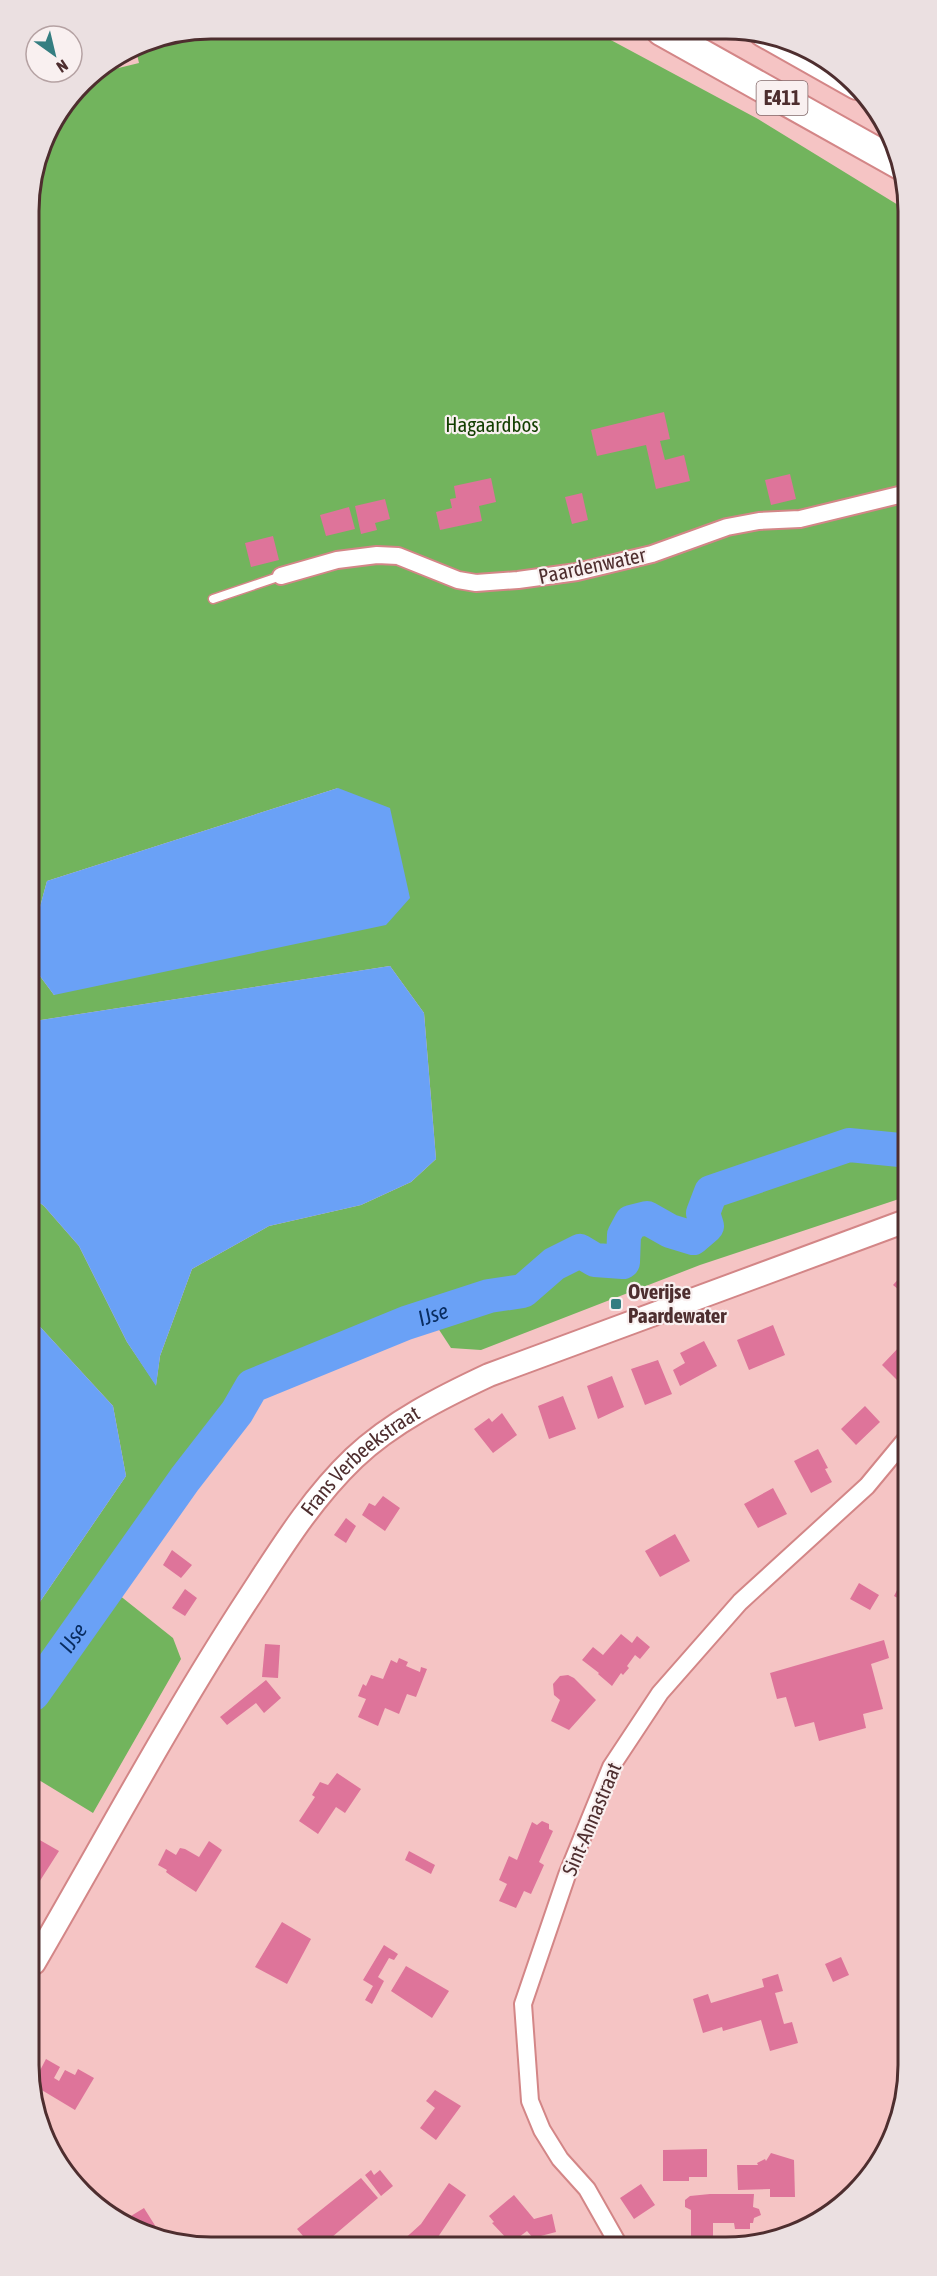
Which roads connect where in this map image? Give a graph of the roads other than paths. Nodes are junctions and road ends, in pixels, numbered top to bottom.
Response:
1 (676, 39) edge
2 (890, 159) edge
3 (898, 495) edge
4 (281, 576) joint
5 (213, 599) dead end
6 (898, 1224) edge
7 (898, 1449) edge
8 (39, 1954) edge
9 (613, 2237) edge

1 - 2 highway, E411
3 - 4 street, Paardenwater
4 - 5 lane
6 - 8 main road, Frans Verbeekstraat
7 - 9 street, Sint-Annastraat

